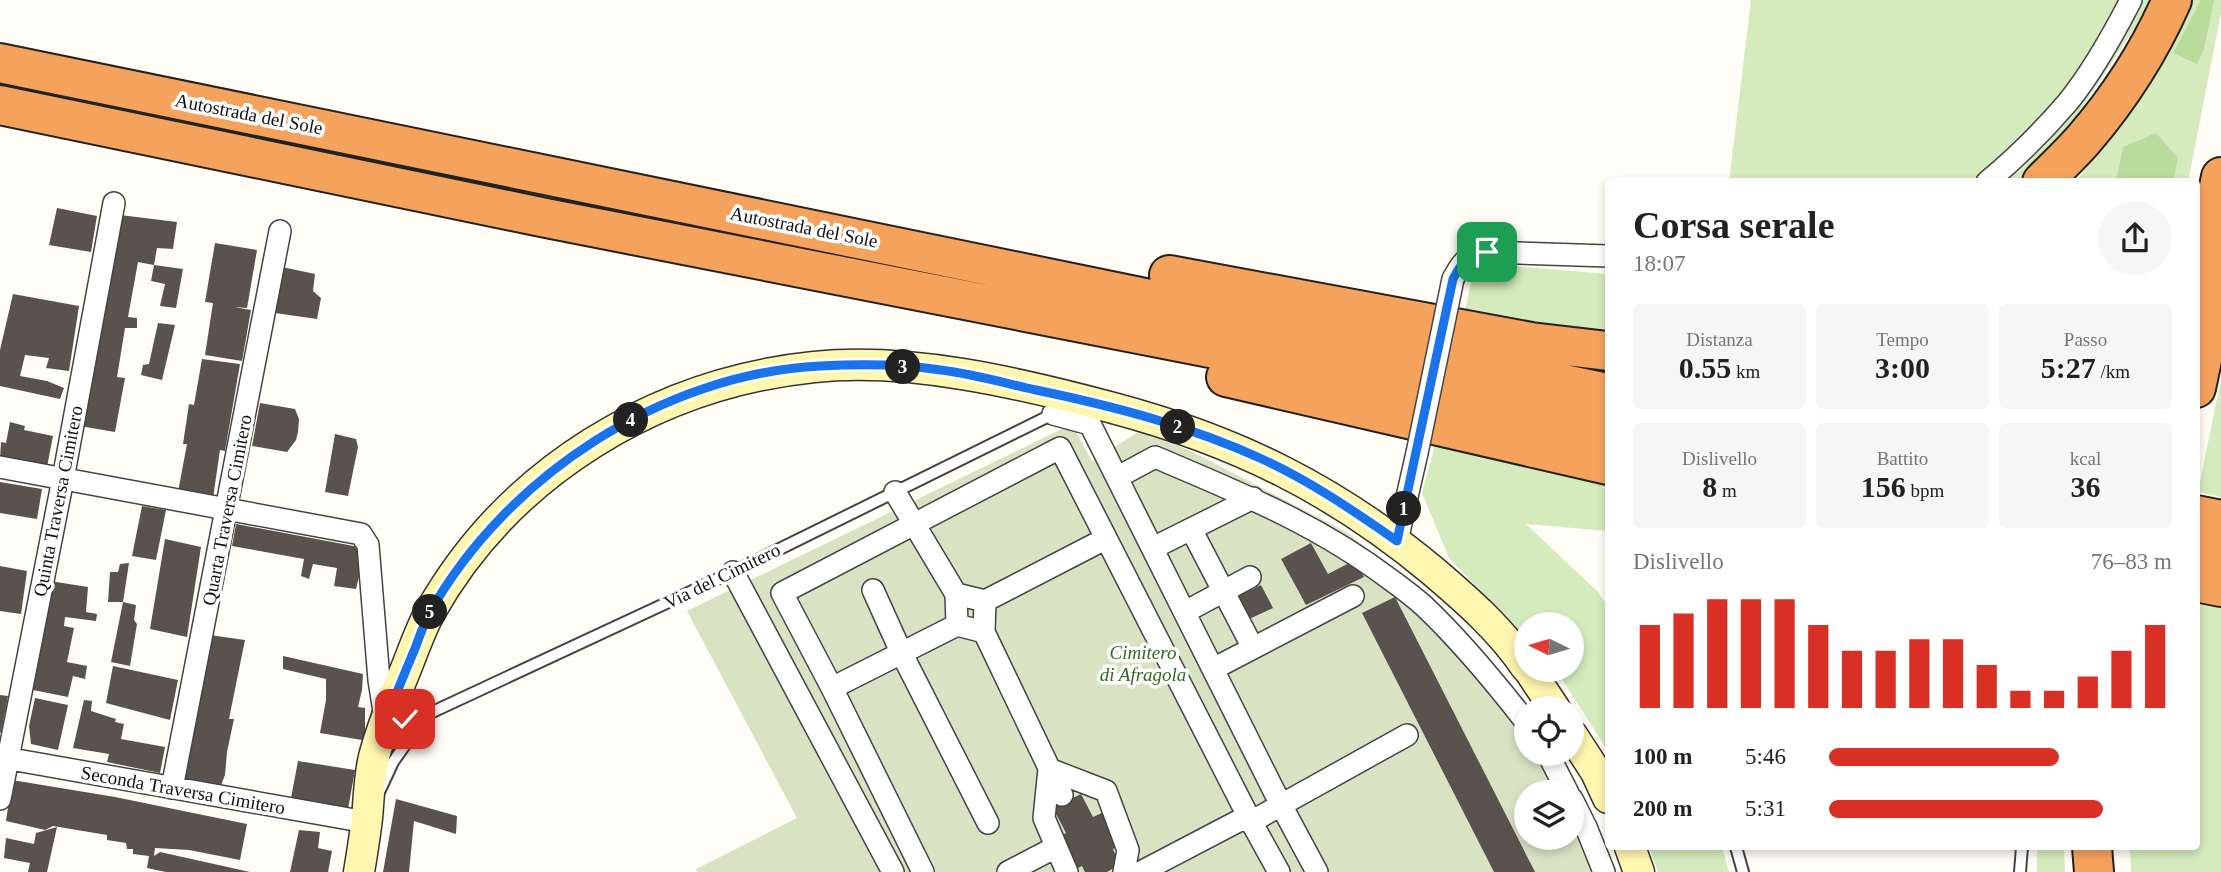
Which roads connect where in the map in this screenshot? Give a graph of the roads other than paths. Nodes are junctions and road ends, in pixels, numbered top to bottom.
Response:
1 (2131, 0) edge
2 (2172, 0) edge
3 (0, 63) edge
4 (0, 105) edge
5 (2221, 177) edge
6 (1991, 178) edge
7 (2046, 178) edge
8 (114, 203) dead end
9 (731, 212) junction
10 (546, 218) junction
11 (281, 231) dead end
12 (1605, 256) edge
13 (2221, 268) edge
14 (2200, 278) edge
15 (1605, 351) edge
16 (2200, 369) edge
17 (1605, 392) edge
18 (1053, 414) joint
19 (1605, 425) edge
20 (1605, 464) edge
21 (0, 467) edge
22 (1118, 477) junction
23 (63, 479) junction
24 (895, 492) junction
25 (1252, 498) junction
26 (228, 508) junction
27 (2200, 516) edge
28 (2221, 520) edge
29 (915, 523) junction
30 (1192, 529) junction
31 (1105, 539) junction
32 (1397, 541) junction
33 (2200, 546) edge
34 (1153, 548) junction
35 (2221, 551) edge
36 (733, 572) junction
37 (1250, 577) dead end
38 (2200, 583) edge
39 (2221, 587) edge
40 (873, 590) dead end
41 (1223, 591) junction
42 (956, 594) junction
43 (1353, 596) dead end
44 (985, 601) junction
45 (1185, 612) junction
46 (957, 625) junction
47 (984, 632) junction
48 (1253, 648) junction
49 (901, 652) junction
50 (1514, 652) edge
51 (1213, 668) junction
52 (832, 688) junction
53 (1514, 707) edge
54 (426, 715) junction
55 (386, 719) junction
56 (1406, 735) dead end
57 (1584, 753) edge
58 (4, 758) edge
59 (1049, 769) junction
60 (172, 788) junction
61 (1605, 792) edge
62 (1062, 795) dead end
63 (0, 799) edge
64 (1281, 805) junction
65 (1249, 819) junction
66 (366, 822) junction
67 (988, 823) dead end
68 (1584, 823) edge
69 (1056, 847) junction
70 (1631, 850) edge
71 (1738, 850) edge
72 (2022, 850) edge
73 (2092, 850) edge
74 (2111, 850) edge
75 (359, 872) edge
76 (893, 872) edge
77 (923, 872) edge
78 (1008, 872) edge
79 (1067, 872) edge
80 (1124, 872) edge
81 (1141, 872) edge
82 (1279, 872) edge
83 (1317, 872) edge
84 (1604, 872) edge
85 (1639, 872) edge
86 (1743, 872) edge
87 (2020, 872) edge
88 (2094, 872) edge
89 (2112, 872) edge

1 - 6 street
2 - 7 highway
3 - 9 highway, Autostrada del Sole
4 - 10 highway
5 - 14 highway
8 - 23 street, Quinta Traversa Cimitero
9 - 15 highway
9 - 17 highway, Autostrada del Sole
10 - 19 highway
10 - 20 highway
11 - 26 street, Quarta Traversa Cimitero
12 - 32 street, bridge
13 - 16 highway
18 - 22 street
18 - 24 lane, Via del Cimitero
21 - 23 street
22 - 25 street
22 - 34 street
23 - 26 street
23 - 58 street, Quinta Traversa Cimitero
24 - 29 street
24 - 36 lane, Via del Cimitero
25 - 30 street
25 - 53 street
26 - 55 street
26 - 60 street, Quarta Traversa Cimitero
27 - 28 highway
29 - 31 street
29 - 42 street
29 - 52 street
30 - 34 street
30 - 41 street
31 - 44 street
31 - 65 street
32 - 50 main road
32 - 55 main road
33 - 35 highway
34 - 45 street
36 - 54 lane, Via del Cimitero
36 - 76 street
37 - 41 street
38 - 39 highway
40 - 49 street
41 - 45 street
41 - 48 street
42 - 44 street
42 - 46 street
43 - 48 street
44 - 47 street
45 - 51 street
46 - 47 street
46 - 49 street
47 - 59 street
48 - 51 street
49 - 52 street
49 - 67 street
51 - 64 street
52 - 77 street
54 - 55 lane, Via del Cimitero
54 - 66 lane
55 - 66 main road
56 - 64 street
57 - 61 main road
58 - 60 street, Seconda Traversa Cimitero
58 - 63 street, Quinta Traversa Cimitero
59 - 62 street
59 - 69 street
59 - 80 street
60 - 66 street, Seconda Traversa Cimitero
64 - 65 street
64 - 83 street
65 - 81 street
65 - 82 street
66 - 75 main road
68 - 84 street
69 - 78 street
69 - 79 street
70 - 85 main road
71 - 86 lane
72 - 87 lane
73 - 88 highway
74 - 89 highway

